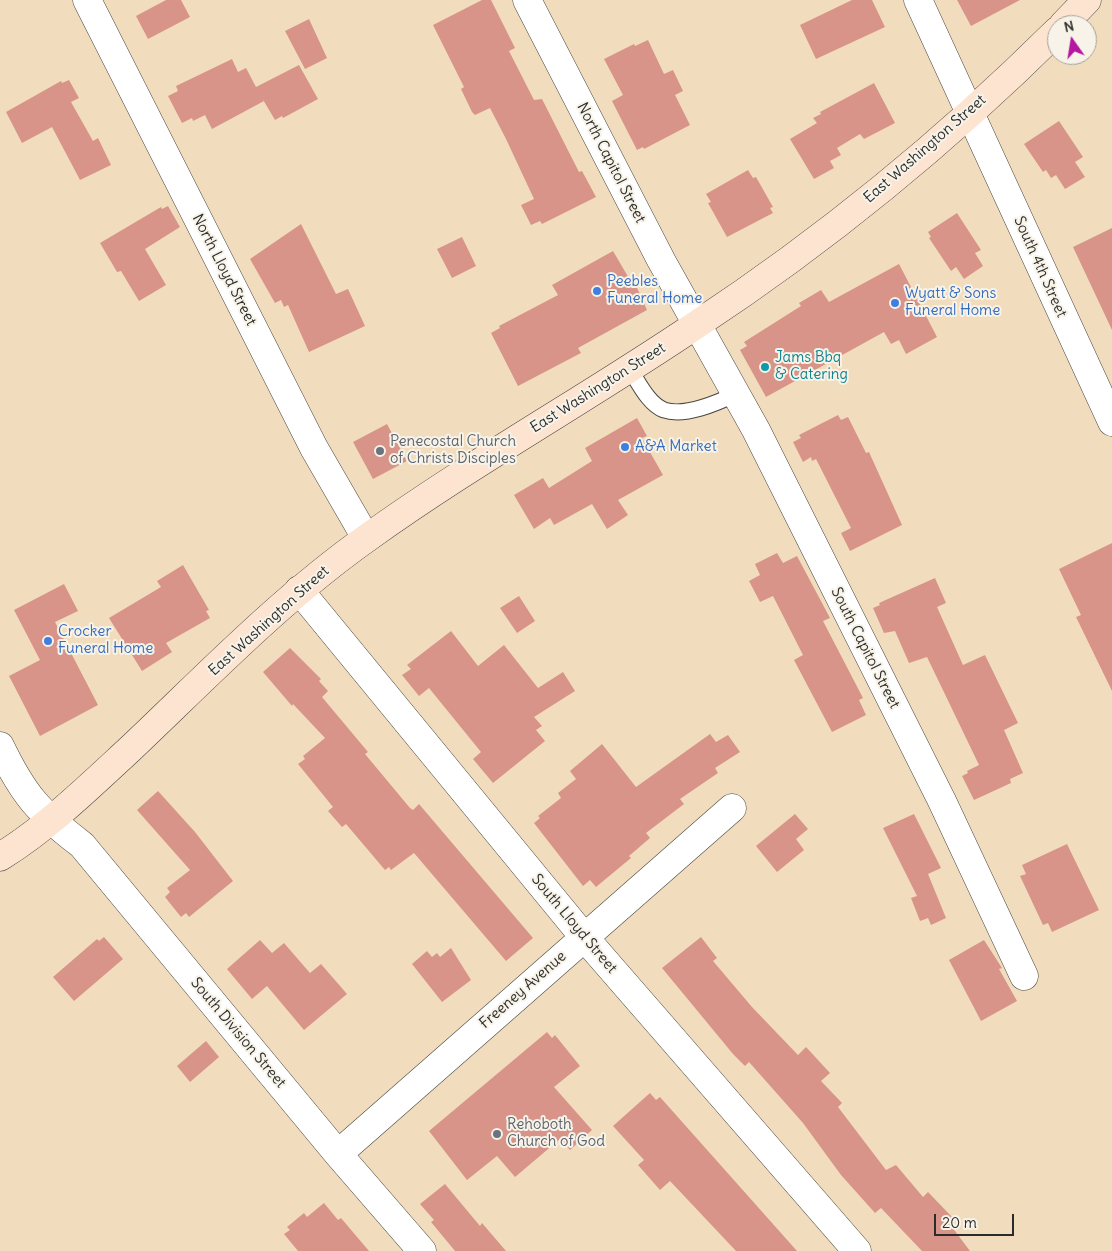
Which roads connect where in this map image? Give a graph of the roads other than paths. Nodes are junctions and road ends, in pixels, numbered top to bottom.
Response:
1 (87, 0) edge
2 (527, 0) edge
3 (918, 0) edge
4 (1088, 0) edge
5 (1073, 15) edge
6 (1047, 40) edge
7 (970, 111) junction
8 (698, 325) junction
9 (629, 368) junction
10 (736, 394) junction
11 (1112, 422) edge
12 (366, 538) junction
13 (299, 590) junction
14 (0, 746) edge
15 (732, 808) dead end
16 (50, 820) junction
17 (0, 857) edge
18 (584, 937) junction
19 (1024, 976) dead end
20 (338, 1154) junction
21 (422, 1251) edge
22 (857, 1251) edge

1 - 12 street, North Lloyd Street
2 - 8 street, North Capitol Street
3 - 7 street, South 4th Street
4 - 5 main road
6 - 7 main road, East Washington Street
7 - 8 main road, East Washington Street
7 - 11 street, South 4th Street
8 - 9 main road, East Washington Street
8 - 10 street, South Capitol Street
9 - 10 lane
9 - 12 main road, East Washington Street
10 - 19 street, South Capitol Street
12 - 13 main road, East Washington Street
13 - 16 main road, East Washington Street
13 - 18 street, South Lloyd Street
14 - 16 street, South Division Street
15 - 18 street, Freeney Avenue
16 - 17 main road, East Washington Street
16 - 20 street, South Division Street
18 - 20 street, Freeney Avenue
18 - 22 street, South Lloyd Street
20 - 21 street, South Division Street

